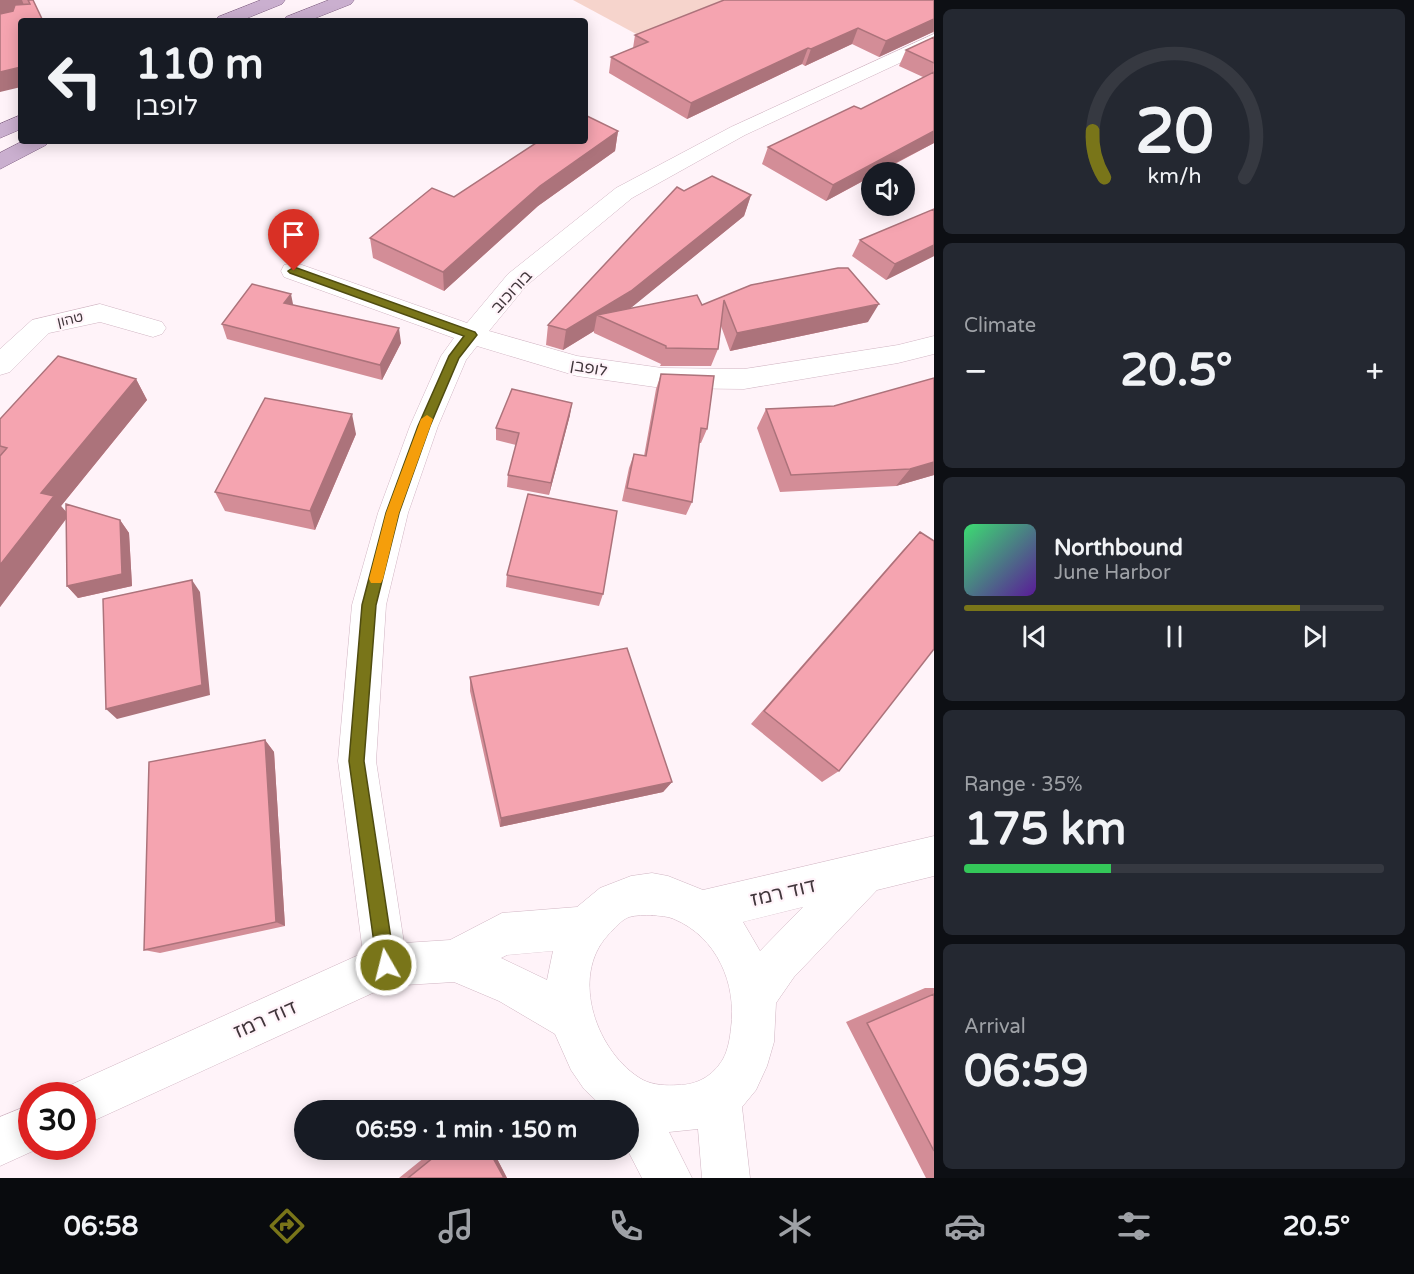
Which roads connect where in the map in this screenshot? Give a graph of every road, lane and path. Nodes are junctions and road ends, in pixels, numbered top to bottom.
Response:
1 (276, 0) edge
2 (345, 0) edge
3 (231, 18) edge
4 (300, 18) edge
5 (934, 40) edge
6 (18, 123) edge
7 (0, 132) edge
8 (33, 144) edge
9 (0, 162) edge
10 (294, 271) dead end
11 (153, 328) dead end
12 (472, 335) junction
13 (934, 345) edge
14 (0, 365) edge
15 (934, 856) edge
16 (865, 873) junction
17 (700, 911) junction
18 (588, 927) junction
19 (454, 961) junction
20 (386, 965) junction
21 (754, 996) junction
22 (573, 1020) junction
23 (622, 1092) junction
24 (718, 1096) junction
25 (96, 1097) edge
26 (18, 1134) edge
27 (0, 1142) edge
28 (668, 1178) edge
29 (726, 1178) edge

1 - 3 main road
2 - 4 main road
5 - 12 street, בורוכוב
6 - 7 main road
8 - 9 main road
10 - 12 street, לופבן
11 - 14 street, טהון
12 - 13 street, לופבן
12 - 20 street, בורוכוב
15 - 16 street, דוד רמז
16 - 17 street, דוד רמז
16 - 21 street, דוד רמז
17 - 18 street
17 - 21 street
18 - 19 street, דוד רמז
18 - 22 street
19 - 20 street, דוד רמז
19 - 22 street, דוד רמז
20 - 25 street, דוד רמז
21 - 24 street
22 - 23 street
23 - 24 street
23 - 28 street
24 - 29 street
26 - 27 street

